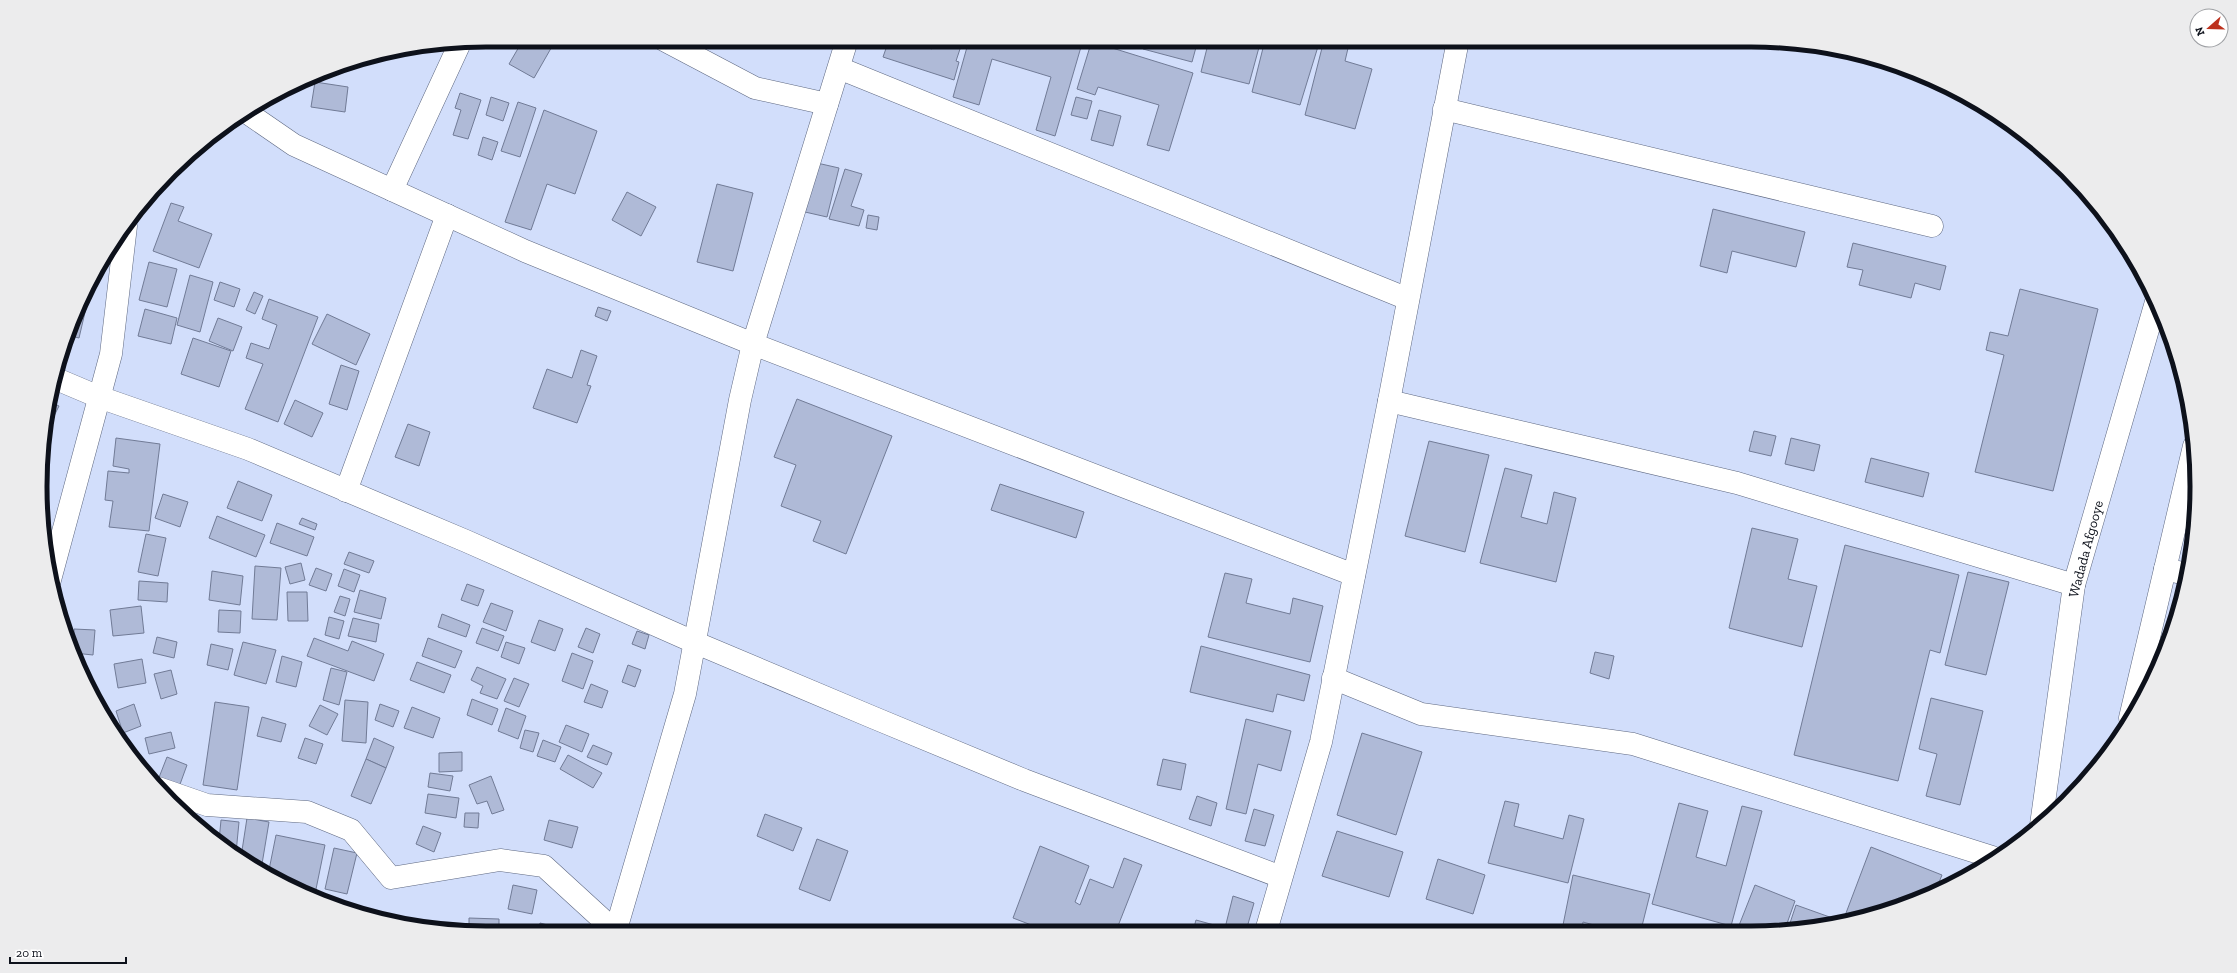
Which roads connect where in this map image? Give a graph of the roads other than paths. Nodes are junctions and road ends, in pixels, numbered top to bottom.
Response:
1 (677, 47) edge
2 (845, 47) edge
3 (1457, 47) edge
4 (458, 48) edge
5 (839, 68) junction
6 (827, 104) junction
7 (1444, 110) junction
8 (251, 116) edge
9 (392, 190) junction
10 (447, 215) junction
11 (1932, 226) dead end
12 (125, 237) edge
13 (1408, 299) junction
14 (2154, 310) edge
15 (753, 344) junction
16 (60, 381) edge
17 (99, 397) junction
18 (1389, 401) junction
19 (2189, 466) edge
20 (346, 490) junction
21 (54, 565) edge
22 (2165, 569) junction
23 (2182, 573) edge
24 (1354, 575) junction
25 (2074, 585) junction
26 (694, 642) junction
27 (1333, 678) junction
28 (2134, 700) edge
29 (172, 792) edge
30 (2042, 815) edge
31 (1989, 856) edge
32 (1281, 877) junction
33 (611, 926) edge
34 (620, 926) edge
35 (1267, 926) edge

1 - 6 main road
2 - 5 main road
3 - 7 main road
4 - 9 main road
5 - 6 main road
5 - 13 main road
6 - 15 main road
7 - 11 main road
7 - 13 main road
8 - 9 main road
9 - 10 main road
10 - 15 main road
10 - 20 main road
12 - 17 main road
13 - 18 main road
14 - 25 main road, Wadada Afgooye
15 - 24 main road
15 - 26 main road
16 - 17 main road
17 - 20 main road
17 - 21 main road
18 - 24 main road
18 - 25 main road
19 - 22 main road
20 - 26 main road
22 - 23 main road
22 - 28 main road
24 - 27 main road
25 - 30 main road, Wadada Afgooye
26 - 32 main road
26 - 34 main road
27 - 31 main road
27 - 32 main road
29 - 33 main road
32 - 35 main road

